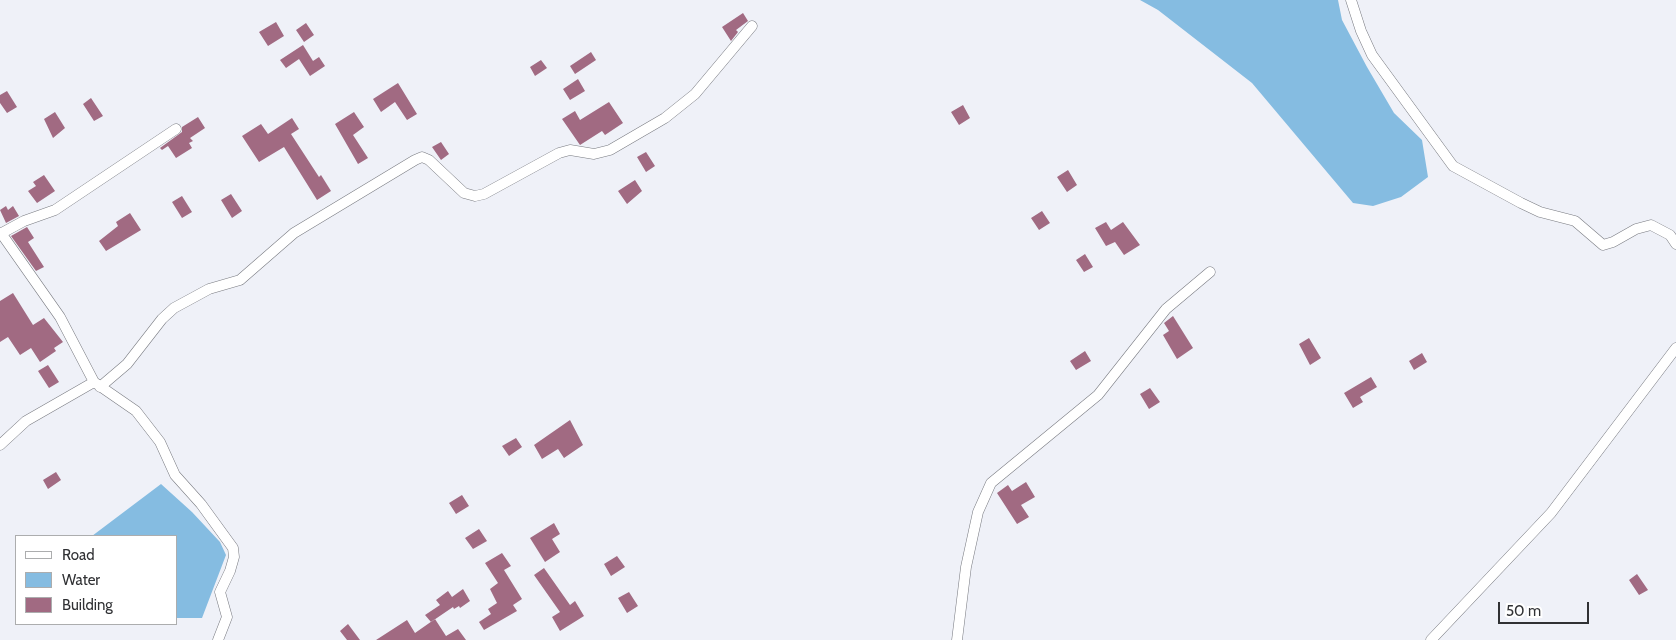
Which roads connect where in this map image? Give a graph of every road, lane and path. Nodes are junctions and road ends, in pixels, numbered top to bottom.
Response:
1 (1351, 0) edge
2 (752, 26) dead end
3 (176, 128) dead end
4 (1, 234) edge
5 (1676, 244) edge
6 (1210, 272) dead end
7 (1676, 348) edge
8 (97, 384) junction
9 (0, 445) edge
10 (218, 640) edge
11 (957, 640) edge
12 (1432, 640) edge

1 - 5 street
2 - 8 street
3 - 4 street
4 - 8 street
6 - 11 street
7 - 12 street
8 - 9 street
8 - 10 street

